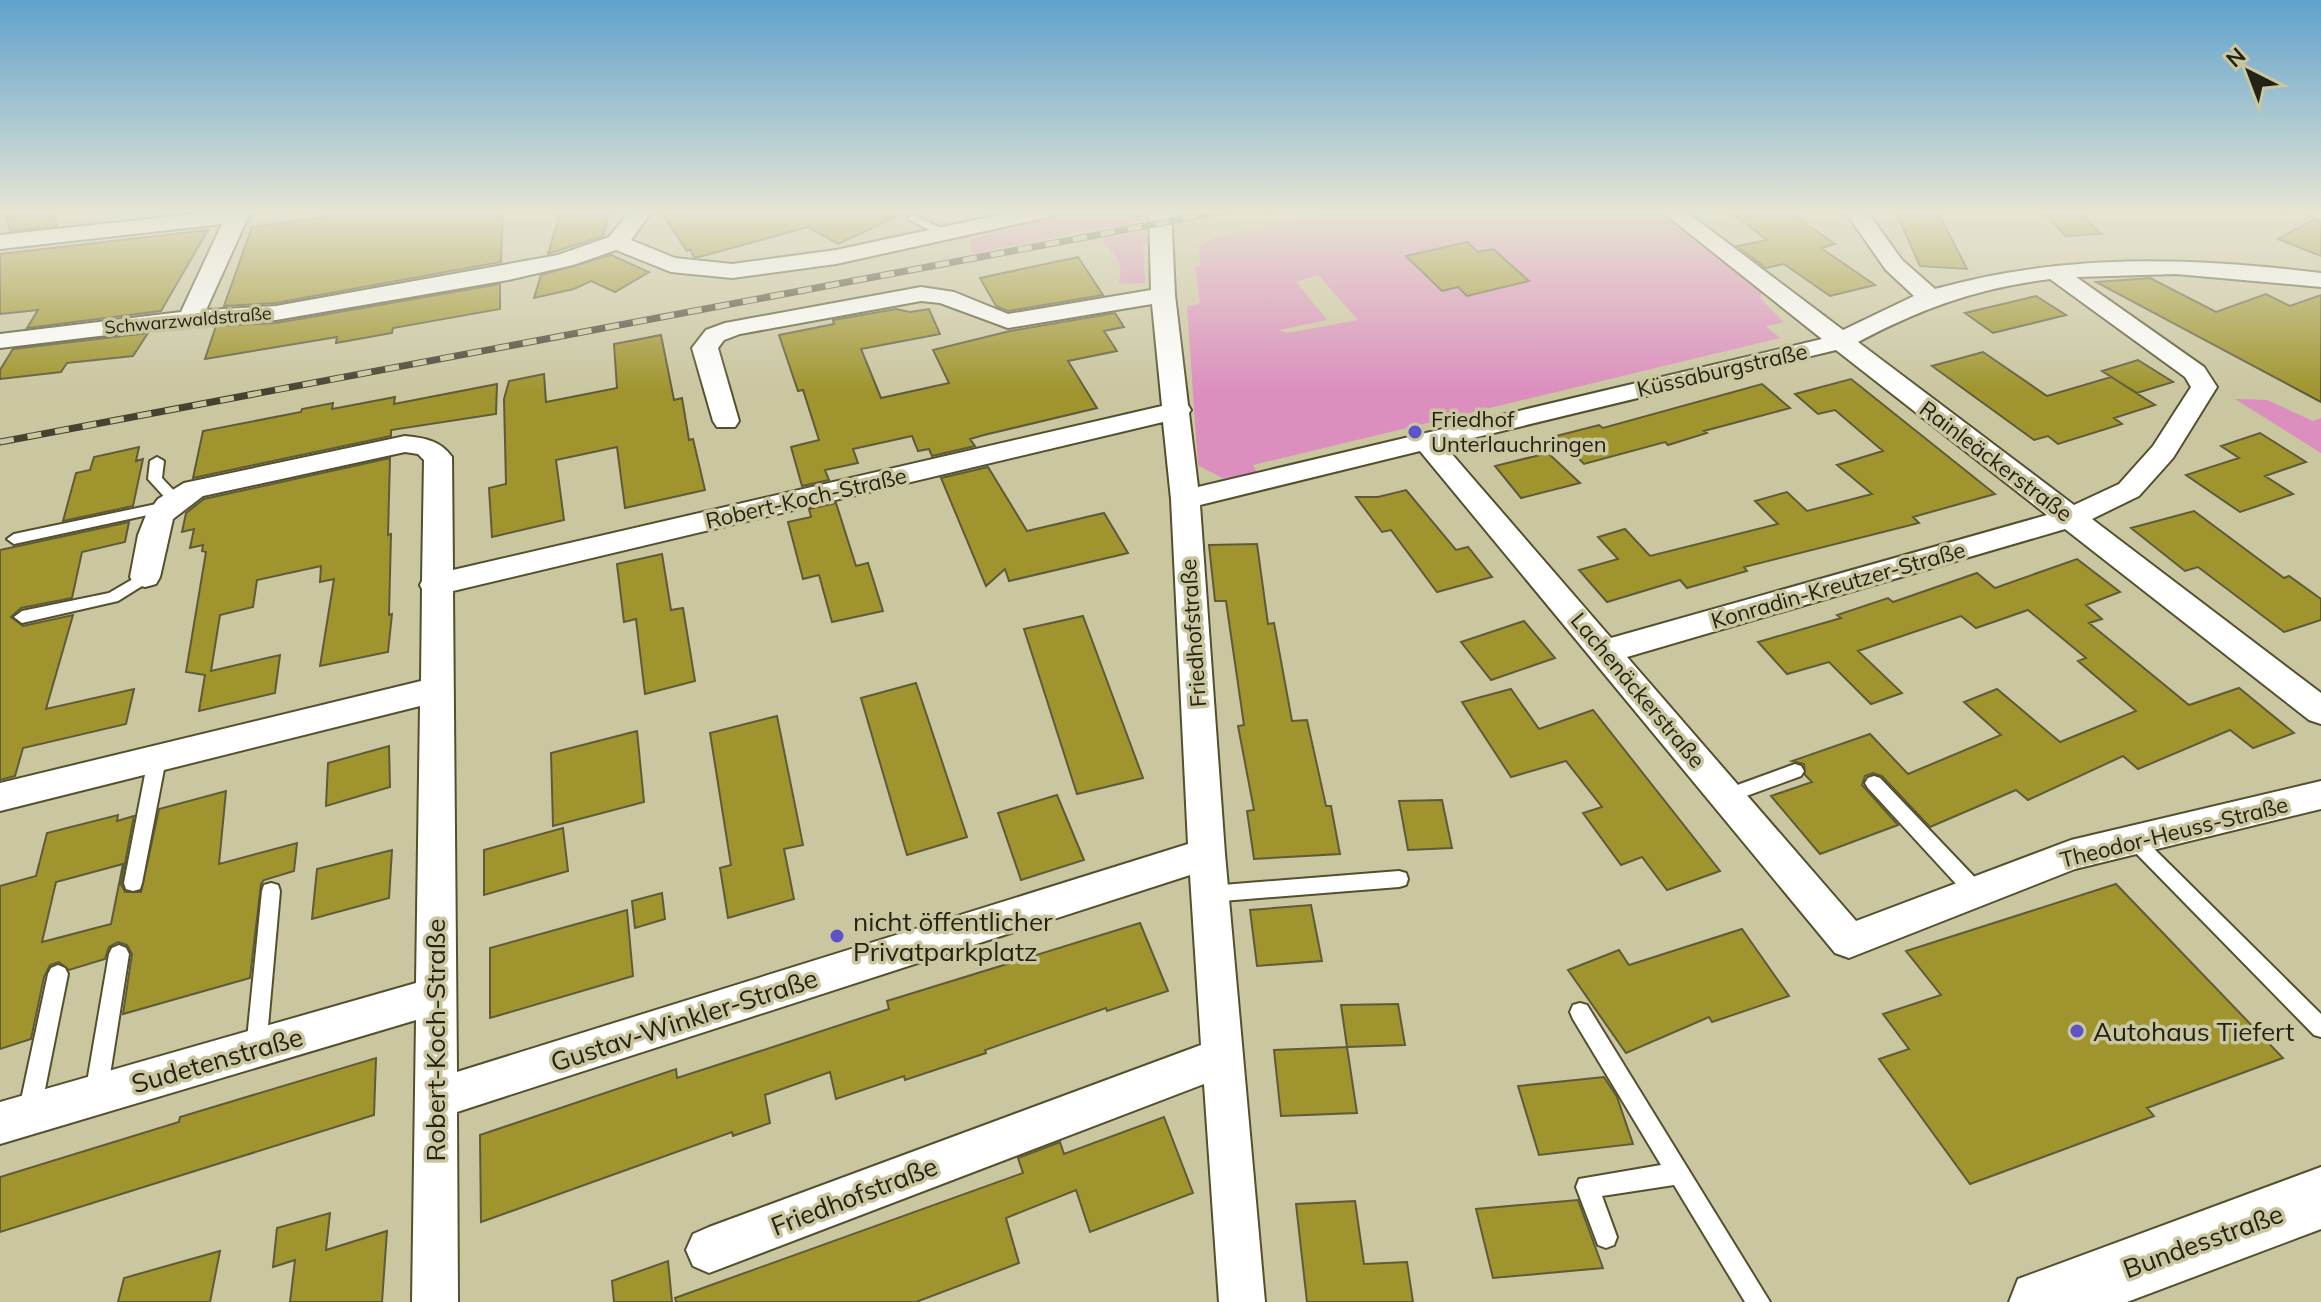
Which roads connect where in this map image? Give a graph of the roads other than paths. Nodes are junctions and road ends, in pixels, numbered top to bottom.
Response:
1 (212, 271) edge
2 (518, 271) edge
3 (1162, 271) edge
4 (1748, 271) edge
5 (1900, 271) edge
6 (2053, 271) junction
7 (2066, 271) edge
8 (2188, 271) edge
9 (2321, 280) edge
10 (1163, 295) junction
11 (1930, 297) junction
12 (190, 318) junction
13 (0, 341) edge
14 (1839, 342) junction
15 (1178, 410) junction
16 (726, 421) dead end
17 (1426, 441) junction
18 (157, 461) dead end
19 (1185, 499) junction
20 (170, 503) junction
21 (2071, 518) junction
22 (14, 539) dead end
23 (145, 577) joint
24 (435, 585) junction
25 (22, 617) dead end
26 (1606, 651) junction
27 (435, 690) junction
28 (2321, 711) edge
29 (157, 759) junction
30 (1795, 771) dead end
31 (1874, 783) dead end
32 (2321, 795) edge
33 (1727, 796) junction
34 (0, 797) edge
35 (2134, 840) junction
36 (1207, 854) junction
37 (1399, 879) dead end
38 (133, 883) dead end
39 (271, 891) dead end
40 (1976, 892) junction
41 (1210, 894) junction
42 (1849, 941) joint
43 (119, 954) dead end
44 (58, 974) dead end
45 (434, 996) junction
46 (1580, 1012) dead end
47 (2321, 1028) edge
48 (256, 1049) junction
49 (1223, 1057) junction
50 (96, 1095) junction
51 (435, 1099) junction
52 (14, 1119) edge
53 (1679, 1173) junction
54 (2321, 1198) edge
55 (1606, 1237) dead end
56 (709, 1250) dead end
57 (435, 1302) edge
58 (1242, 1302) edge
59 (1758, 1302) edge
60 (2041, 1302) edge

1 - 12 street
2 - 12 street, Schwarzwaldstraße
3 - 10 street, Friedhofstraße
4 - 14 street, Rainleäckerstraße
5 - 11 street
6 - 7 street, Küssaburgstraße
6 - 11 street, Küssaburgstraße
6 - 21 street, Konradin-Kreutzer-Straße
8 - 9 street, Küssaburgstraße
10 - 15 street, Friedhofstraße
10 - 16 street
11 - 14 street, Küssaburgstraße
12 - 13 street, Schwarzwaldstraße
14 - 17 street, Küssaburgstraße
14 - 21 street, Rainleäckerstraße
15 - 19 street, Friedhofstraße
15 - 24 street, Robert-Koch-Straße
17 - 19 street, Küssaburgstraße
17 - 26 street, Lachenäckerstraße
18 - 20 lane
19 - 36 street, Friedhofstraße
20 - 22 lane
20 - 23 street
20 - 24 street, Robert-Koch-Straße
21 - 26 street, Konradin-Kreutzer-Straße
21 - 28 street, Rainleäckerstraße
23 - 25 lane
24 - 27 street, Robert-Koch-Straße
26 - 33 street, Lachenäckerstraße
27 - 29 street
27 - 45 street, Robert-Koch-Straße
29 - 34 street
29 - 38 lane
30 - 33 lane
31 - 40 lane
32 - 35 street, Theodor-Heuss-Straße
33 - 42 street, Lachenäckerstraße
35 - 40 street, Theodor-Heuss-Straße
35 - 47 lane
36 - 41 street, Friedhofstraße
36 - 51 street, Gustav-Winkler-Straße
37 - 41 lane
39 - 48 lane
40 - 42 street, Theodor-Heuss-Straße
41 - 49 street, Friedhofstraße
43 - 50 lane
44 - 52 lane
45 - 48 street, Sudetenstraße
45 - 51 street, Robert-Koch-Straße
46 - 53 lane
48 - 50 street, Sudetenstraße
49 - 56 street, Friedhofstraße
49 - 58 street, Friedhofstraße
50 - 52 street, Sudetenstraße
51 - 57 street, Robert-Koch-Straße
53 - 55 lane
53 - 59 lane
54 - 60 main road, Bundesstraße

